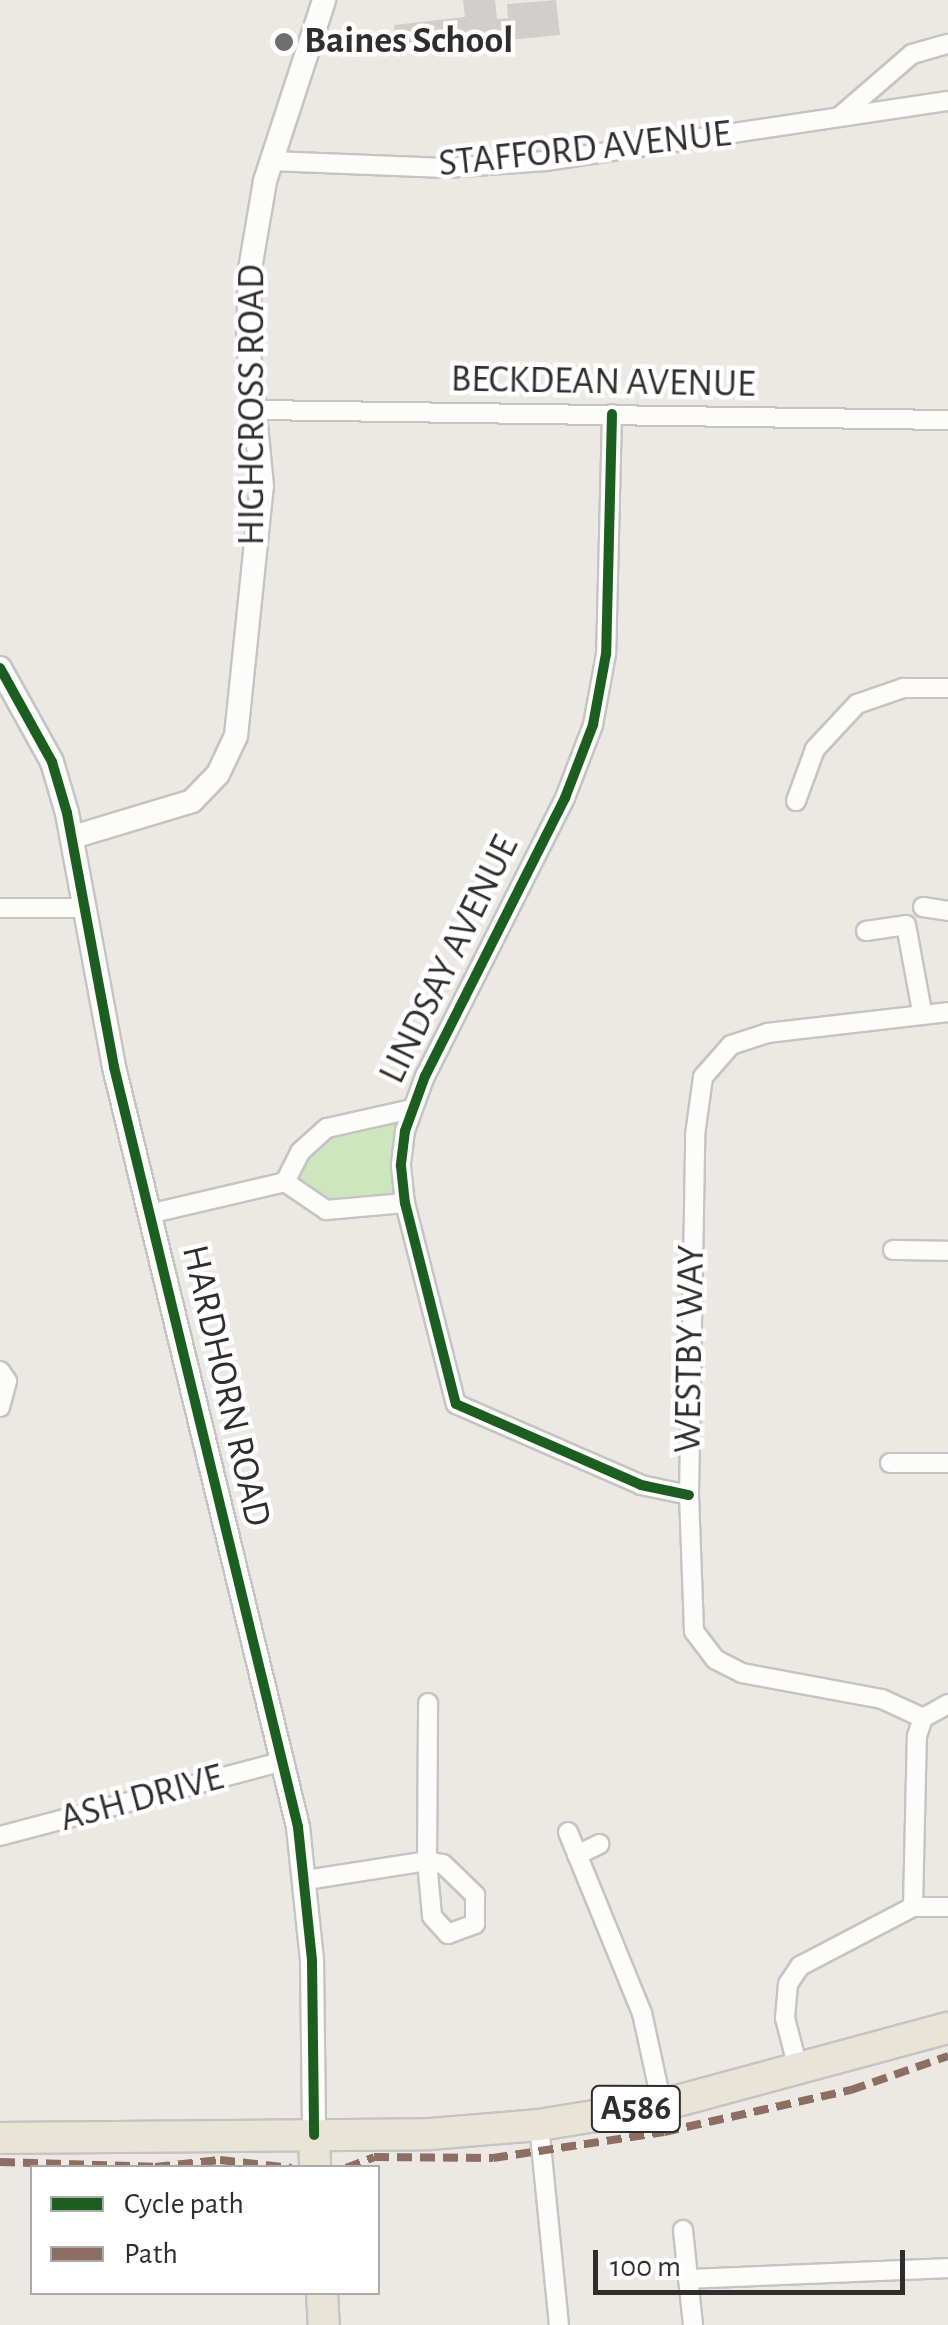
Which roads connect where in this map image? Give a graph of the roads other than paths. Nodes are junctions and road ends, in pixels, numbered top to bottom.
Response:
1 (324, 0) edge
2 (948, 44) edge
3 (948, 101) edge
4 (838, 118) junction
5 (271, 161) junction
6 (257, 410) junction
7 (612, 414) junction
8 (948, 420) edge
9 (0, 668) edge
10 (948, 688) edge
11 (796, 801) dead end
12 (73, 838) junction
13 (923, 907) dead end
14 (0, 908) edge
15 (85, 908) junction
16 (948, 912) edge
17 (866, 931) dead end
18 (922, 1011) junction
19 (948, 1012) edge
20 (412, 1109) junction
21 (286, 1182) junction
22 (404, 1203) junction
23 (153, 1213) junction
24 (894, 1250) dead end
25 (948, 1251) edge
26 (0, 1372) edge
27 (0, 1407) edge
28 (890, 1463) dead end
29 (948, 1463) edge
30 (689, 1495) junction
31 (428, 1703) dead end
32 (948, 1704) edge
33 (923, 1718) junction
34 (284, 1762) junction
35 (568, 1832) dead end
36 (0, 1836) edge
37 (600, 1844) dead end
38 (577, 1855) junction
39 (306, 1880) junction
40 (914, 1907) junction
41 (948, 1907) edge
42 (948, 2028) edge
43 (798, 2072) junction
44 (662, 2105) junction
45 (538, 2124) junction
46 (314, 2135) junction
47 (0, 2138) edge
48 (315, 2165) edge
49 (682, 2230) dead end
50 (948, 2268) edge
51 (688, 2279) junction
52 (322, 2295) edge
53 (324, 2325) edge
54 (558, 2325) edge
55 (693, 2325) edge

1 - 5 street, HIGHCROSS ROAD
2 - 4 street
3 - 4 street, STAFFORD AVENUE
4 - 5 street, STAFFORD AVENUE
5 - 6 street, HIGHCROSS ROAD
6 - 7 street, BECKDEAN AVENUE
6 - 12 street, HIGHCROSS ROAD
7 - 8 street, BECKDEAN AVENUE
7 - 20 street, LINDSAY AVENUE
9 - 12 street, HARDHORN ROAD
10 - 11 street
12 - 15 street, HARDHORN ROAD
13 - 16 street
14 - 15 street
15 - 23 street, HARDHORN ROAD
17 - 18 street
18 - 19 street, WESTBY WAY
18 - 30 street, WESTBY WAY
20 - 21 street
20 - 22 street, LINDSAY AVENUE
21 - 22 street
21 - 23 street
22 - 30 street, LINDSAY AVENUE
23 - 34 street, HARDHORN ROAD
24 - 25 street
26 - 27 street
28 - 29 street
30 - 33 street, WESTBY WAY
31 - 39 street
32 - 33 street
33 - 40 street
34 - 36 street, ASH DRIVE
34 - 39 street, HARDHORN ROAD
35 - 38 street
37 - 38 street
38 - 44 street
39 - 46 street, HARDHORN ROAD
40 - 41 street
40 - 43 street
42 - 43 main road, A586
43 - 44 main road, A586
44 - 45 main road, A586
45 - 46 main road, A586
45 - 54 street
46 - 47 main road, A586
46 - 48 main road, HARDHORN ROAD
49 - 51 street
50 - 51 street
51 - 55 street
52 - 53 main road

